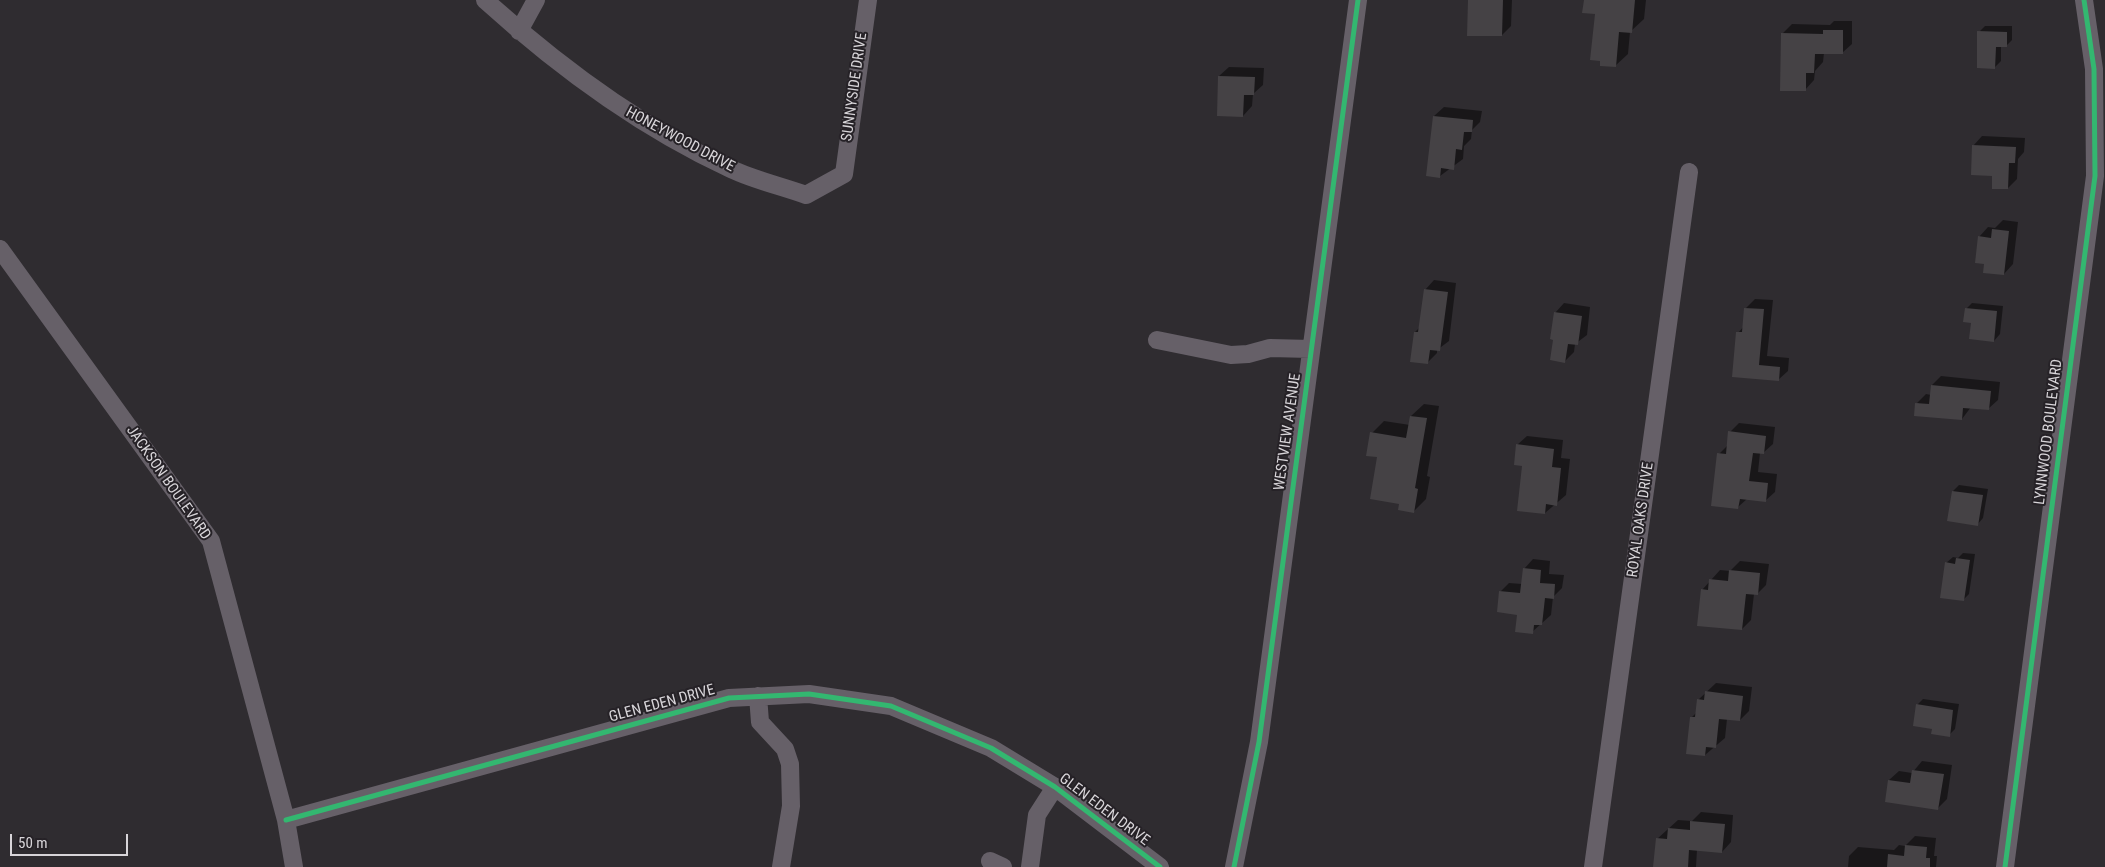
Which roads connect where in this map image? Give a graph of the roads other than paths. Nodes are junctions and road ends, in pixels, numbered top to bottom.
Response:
1 (485, 0) edge
2 (536, 0) edge
3 (868, 0) edge
4 (1358, 0) edge
5 (2084, 0) edge
6 (519, 31) junction
7 (1689, 172) dead end
8 (844, 174) joint
9 (0, 249) edge
10 (1157, 340) dead end
11 (1312, 349) junction
12 (758, 696) junction
13 (1055, 787) junction
14 (286, 820) junction
15 (294, 867) edge
16 (782, 867) edge
17 (1030, 867) edge
18 (1160, 867) edge
19 (1234, 867) edge
20 (1593, 867) edge
21 (2005, 867) edge

1 - 6 street, HONEYWOOD DRIVE
2 - 6 street
3 - 8 street, SUNNYSIDE DRIVE
4 - 11 street, WESTVIEW AVENUE
5 - 21 street, LYNNWOOD BOULEVARD
6 - 8 street, HONEYWOOD DRIVE
7 - 20 street, ROYAL OAKS DRIVE
9 - 14 street, JACKSON BOULEVARD
10 - 11 street
11 - 19 street, WESTVIEW AVENUE
12 - 13 street, GLEN EDEN DRIVE
12 - 14 street, GLEN EDEN DRIVE
12 - 16 street
13 - 17 street
13 - 18 street, GLEN EDEN DRIVE
14 - 15 street, JACKSON BOULEVARD

